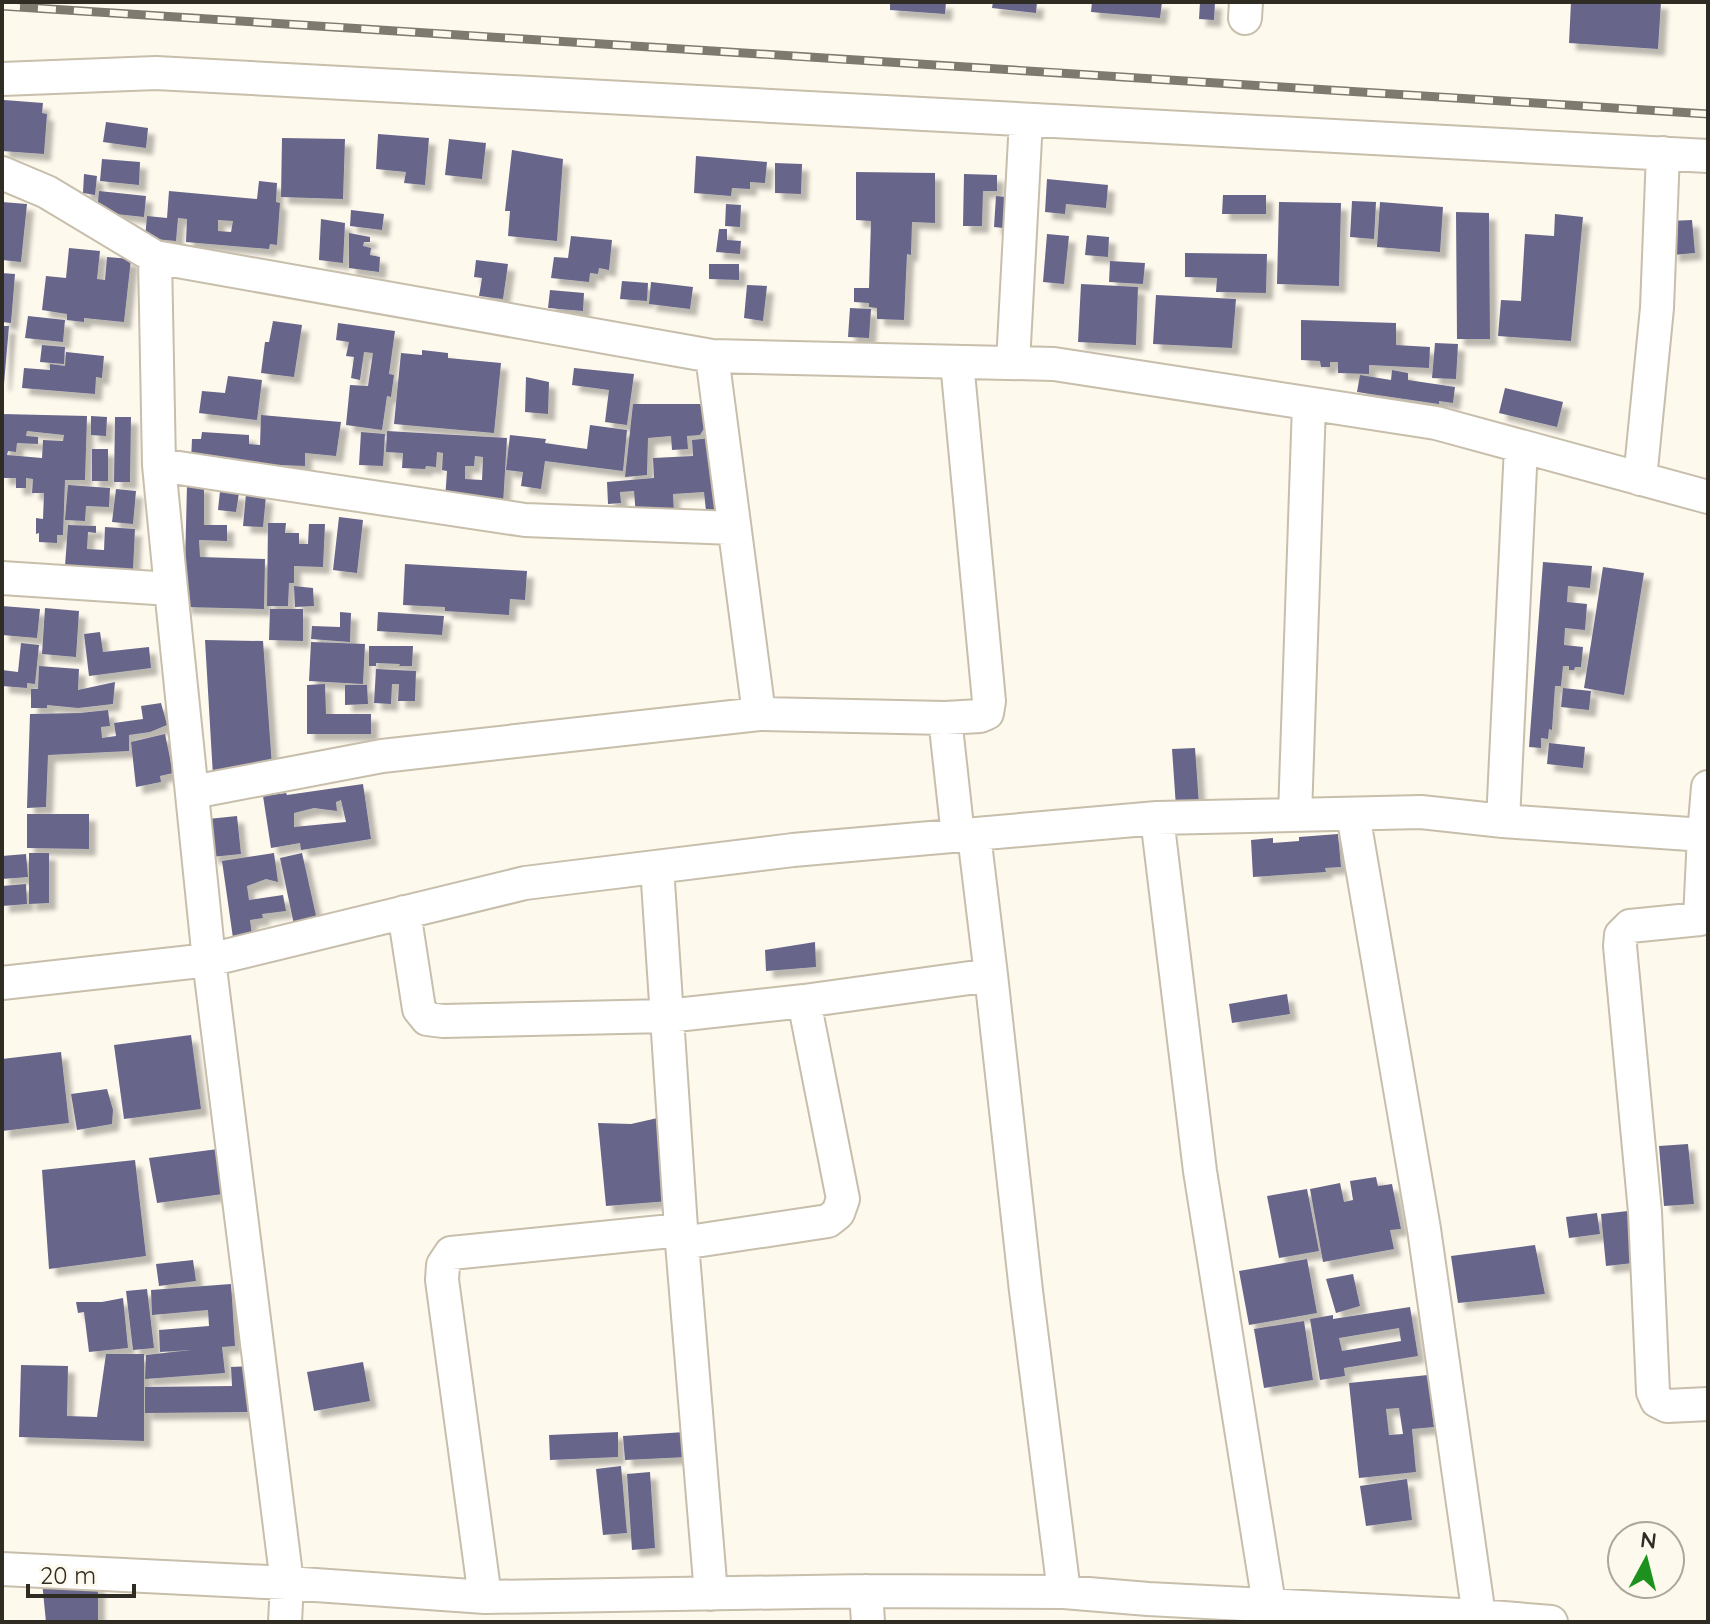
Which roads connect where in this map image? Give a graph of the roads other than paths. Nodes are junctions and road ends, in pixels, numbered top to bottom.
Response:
1 (2, 79) edge
2 (1026, 120) junction
3 (1663, 153) junction
4 (1708, 156) edge
5 (2, 173) edge
6 (155, 257) junction
7 (712, 356) junction
8 (957, 362) junction
9 (1013, 363) junction
10 (1309, 404) junction
11 (1521, 447) junction
12 (159, 465) junction
13 (1640, 479) junction
14 (1708, 497) edge
15 (734, 528) junction
16 (2, 578) edge
17 (171, 589) junction
18 (759, 714) junction
19 (945, 718) junction
20 (1708, 787) edge
21 (193, 792) junction
22 (1353, 814) junction
23 (1295, 815) junction
24 (1157, 818) junction
25 (1503, 821) junction
26 (1704, 835) junction
27 (966, 836) junction
28 (657, 867) junction
29 (404, 912) junction
30 (1704, 919) edge
31 (209, 960) junction
32 (991, 975) junction
33 (2, 983) edge
34 (804, 1001) junction
35 (667, 1016) junction
36 (682, 1237) junction
37 (1708, 1404) edge
38 (2, 1569) edge
39 (287, 1583) junction
40 (1064, 1592) junction
41 (711, 1594) junction
42 (485, 1597) junction
43 (1269, 1604) junction
44 (411, 1607) edge
45 (867, 1607) edge
46 (1147, 1610) edge
47 (1381, 1616) edge
48 (1479, 1616) junction
49 (285, 1622) edge
50 (1551, 1622) edge

1 - 2 street
2 - 3 street
2 - 9 street
3 - 4 street
3 - 13 street
5 - 6 street
6 - 7 street
6 - 12 street
7 - 8 street
7 - 15 street
8 - 9 street
8 - 19 street
9 - 10 street
10 - 11 street
10 - 23 street
11 - 13 street
11 - 25 street
12 - 15 street
12 - 17 street
13 - 14 street
15 - 18 street
16 - 17 street
17 - 21 street
18 - 19 street
18 - 21 street
19 - 27 street
20 - 26 street
21 - 31 street
22 - 23 street
22 - 25 street
22 - 48 street
23 - 24 street
24 - 27 street
24 - 43 street
25 - 26 street
26 - 30 street
27 - 28 street
27 - 32 street
28 - 29 street
28 - 35 street
29 - 31 street
29 - 35 street
30 - 37 street
31 - 33 street
31 - 39 street
32 - 34 street
32 - 40 street
34 - 35 street
34 - 36 street
35 - 36 street
36 - 41 street
36 - 42 street
38 - 39 street
39 - 44 street
39 - 49 street
40 - 45 street
40 - 46 street
41 - 42 street
41 - 45 street
42 - 44 street
43 - 46 street
43 - 47 street
47 - 48 street
48 - 50 street

